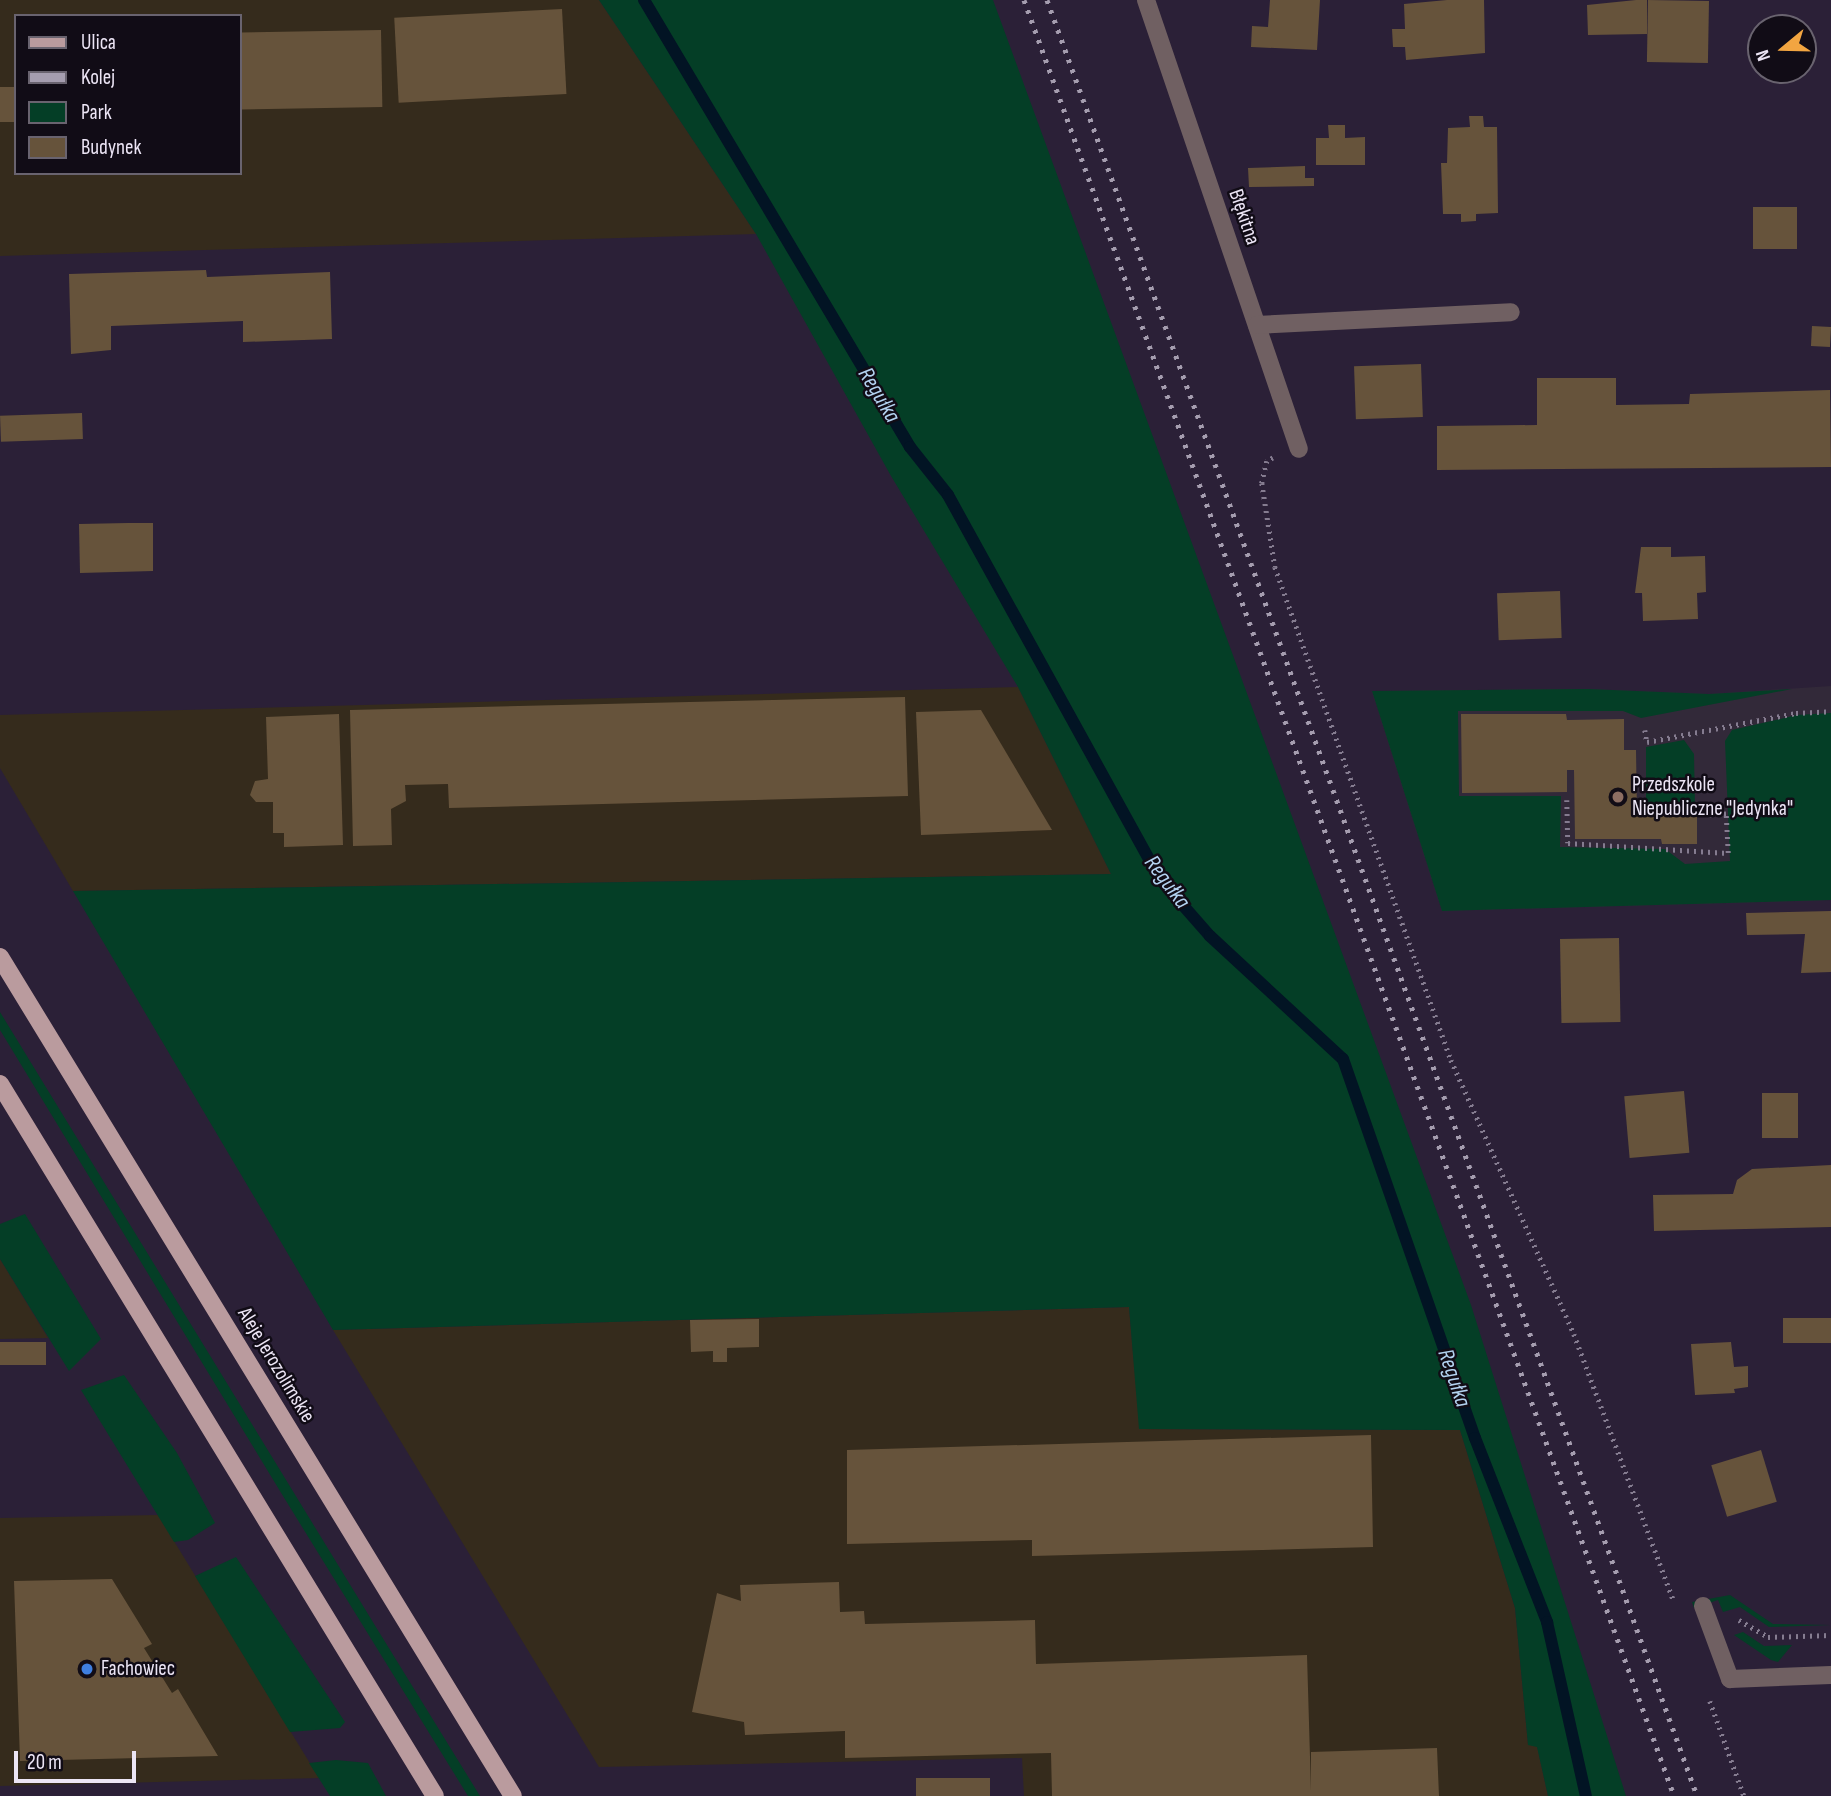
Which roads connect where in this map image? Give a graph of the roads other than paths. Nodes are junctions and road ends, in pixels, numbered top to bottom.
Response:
1 (1146, 0) edge
2 (1511, 312) dead end
3 (1257, 325) junction
4 (1299, 449) road end
5 (0, 957) edge
6 (0, 1084) edge
7 (1703, 1606) dead end
8 (1831, 1675) edge
9 (435, 1796) edge
10 (513, 1796) edge

1 - 3 street, Błękitna
2 - 3 street
3 - 4 street, Błękitna
5 - 10 main road, Aleje Jerozolimskie
6 - 9 main road
7 - 8 street

